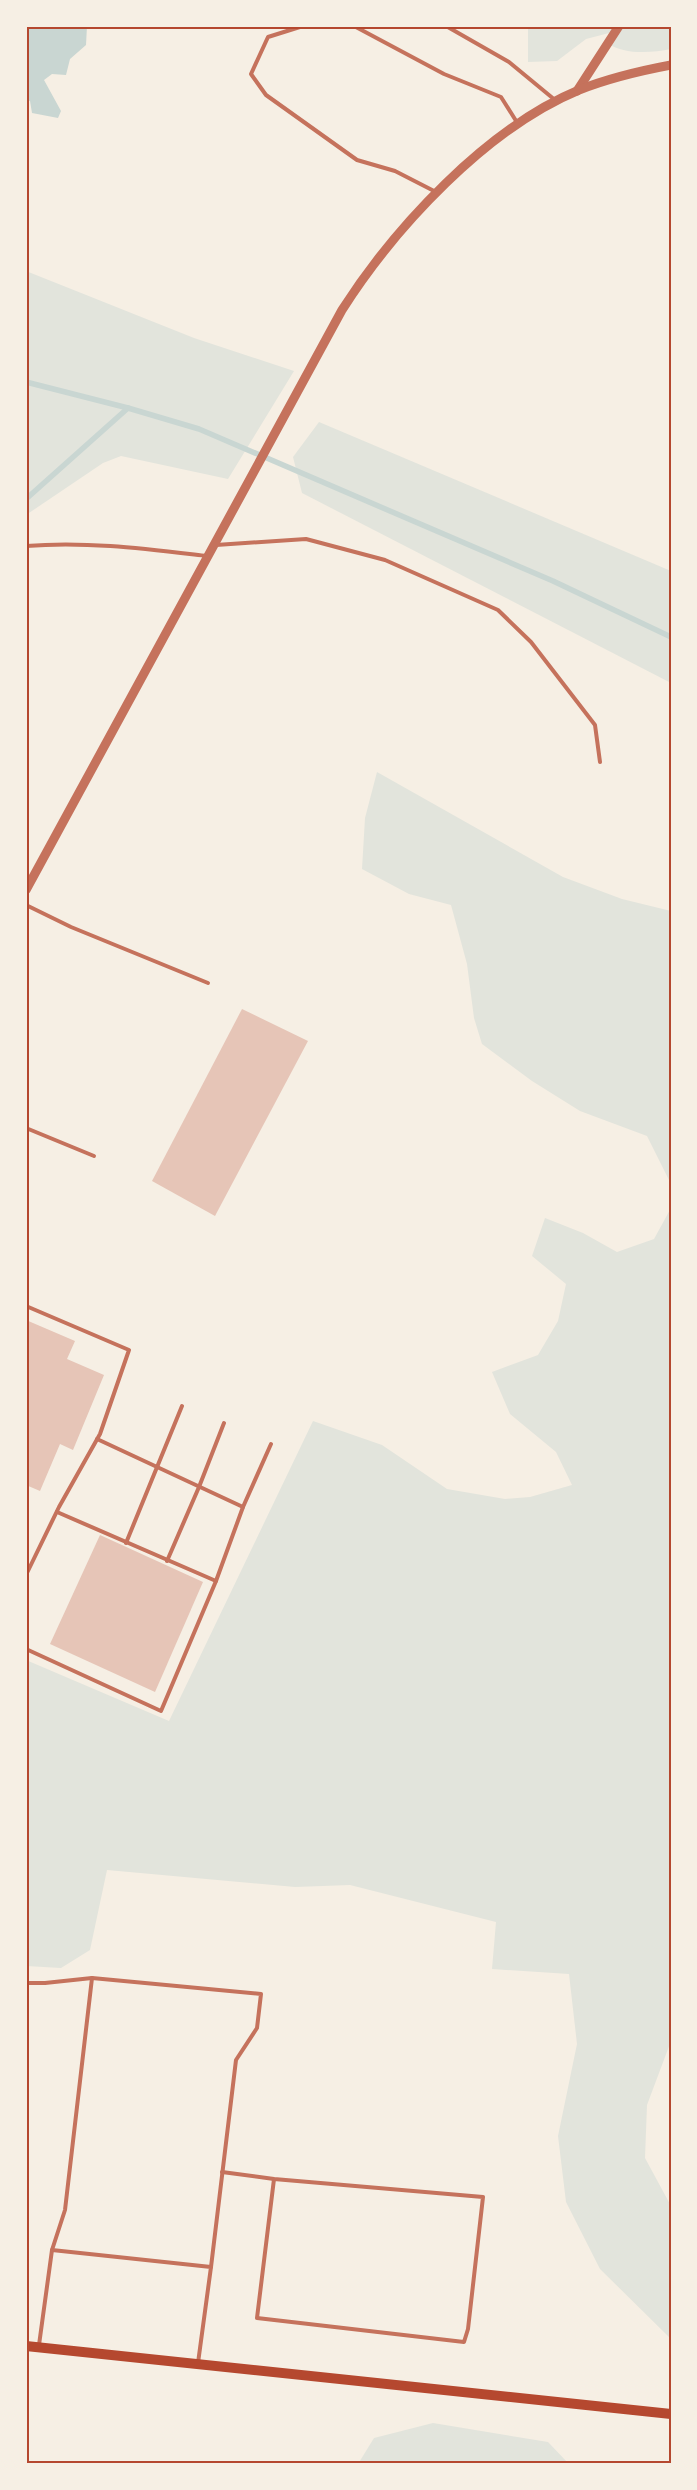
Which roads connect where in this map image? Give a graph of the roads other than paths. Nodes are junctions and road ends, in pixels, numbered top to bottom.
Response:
1 (304, 26) edge
2 (354, 26) edge
3 (446, 26) edge
4 (618, 26) edge
5 (671, 65) edge
6 (577, 91) junction
7 (557, 102) junction
8 (518, 124) junction
9 (436, 192) junction
10 (216, 545) junction
11 (26, 546) edge
12 (209, 556) junction
13 (600, 762) dead end
14 (26, 890) edge
15 (26, 905) edge
16 (208, 983) dead end
17 (26, 1128) edge
18 (94, 1156) dead end
19 (26, 1306) edge
20 (182, 1406) dead end
21 (224, 1423) dead end
22 (97, 1439) junction
23 (271, 1444) dead end
24 (157, 1467) junction
25 (199, 1487) junction
26 (243, 1508) junction
27 (57, 1512) junction
28 (126, 1543) junction
29 (167, 1560) junction
30 (26, 1575) edge
31 (216, 1581) junction
32 (26, 1649) edge
33 (92, 1978) junction
34 (26, 1982) edge
35 (222, 2172) junction
36 (274, 2179) junction
37 (52, 2250) junction
38 (211, 2267) junction
39 (26, 2346) edge
40 (38, 2347) junction
41 (198, 2365) junction
42 (671, 2414) edge

1 - 9 lane
2 - 8 lane
3 - 7 lane
4 - 6 street
5 - 6 street
6 - 7 street
7 - 8 street
8 - 9 street
9 - 10 street
10 - 12 street
10 - 13 lane
11 - 12 lane
12 - 14 street
15 - 16 lane
17 - 18 lane
19 - 22 lane
20 - 24 lane
21 - 25 lane
22 - 24 lane
22 - 27 lane
23 - 26 lane
24 - 25 lane
24 - 28 lane
25 - 26 lane
25 - 29 lane
26 - 31 lane
27 - 28 lane
27 - 30 lane
28 - 29 lane
29 - 31 lane
31 - 32 lane
33 - 34 lane
33 - 35 lane
33 - 37 lane
35 - 36 lane
35 - 38 lane
36 - 36 lane
37 - 38 lane
37 - 40 lane
38 - 41 lane
39 - 40 main road
40 - 41 main road
41 - 42 main road

